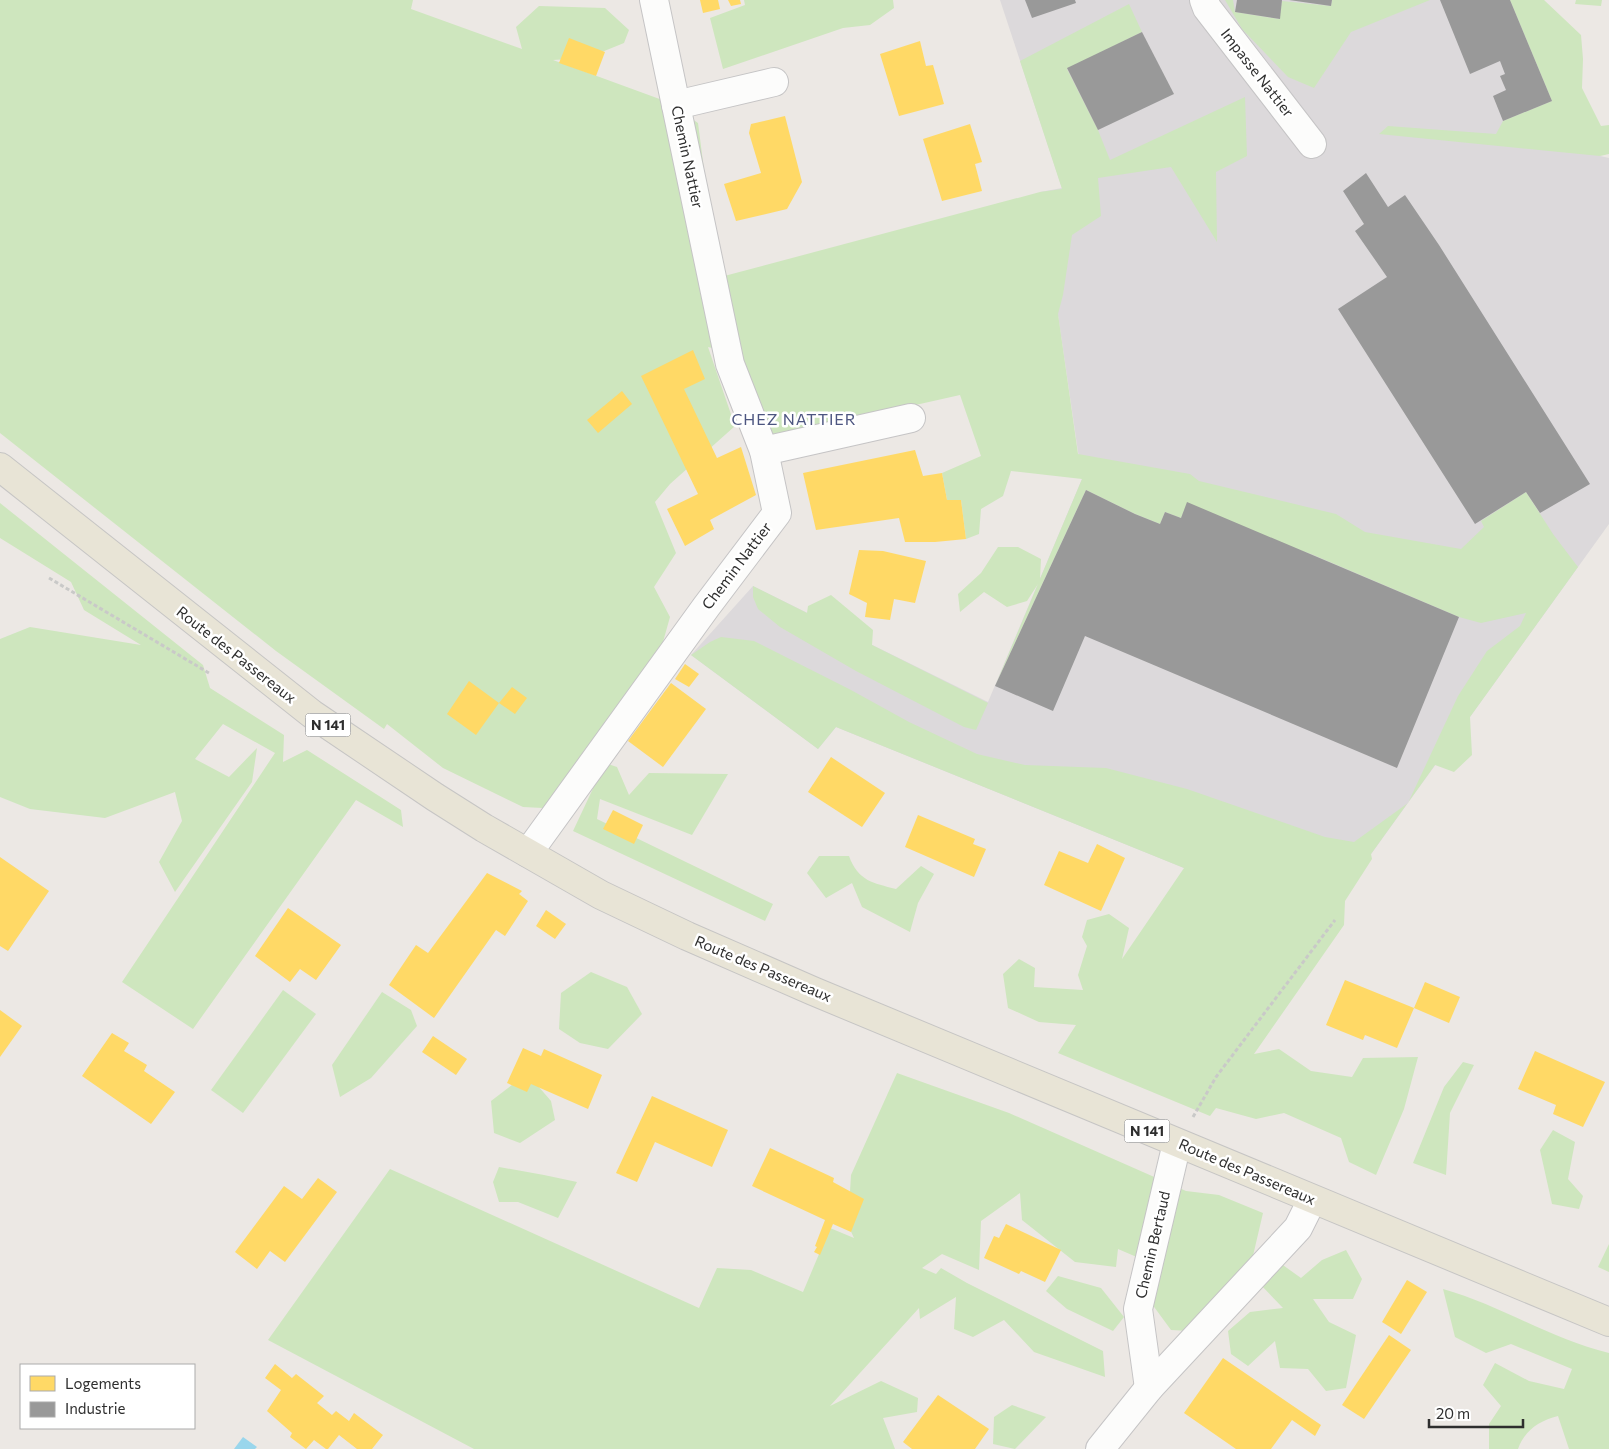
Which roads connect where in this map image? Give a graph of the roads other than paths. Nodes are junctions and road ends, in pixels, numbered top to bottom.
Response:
1 (654, 0) edge
2 (1204, 0) edge
3 (774, 82) dead end
4 (676, 105) junction
5 (1312, 144) dead end
6 (911, 418) dead end
7 (764, 451) junction
8 (0, 467) edge
9 (528, 853) junction
10 (1177, 1143) junction
11 (1312, 1200) junction
12 (1609, 1322) edge
13 (1149, 1388) junction
14 (1100, 1449) edge

1 - 4 street, Chemin Nattier
2 - 5 street, Impasse Nattier
3 - 4 street
4 - 7 street, Chemin Nattier
6 - 7 street
7 - 9 street, Chemin Nattier
8 - 9 main road, Route des Passereaux / N 141
9 - 10 main road, Route des Passereaux / N 141
10 - 11 main road, Route des Passereaux / N 141
10 - 13 street, Chemin Bertaud
11 - 12 main road, Route des Passereaux / N 141
11 - 13 street
13 - 14 street

